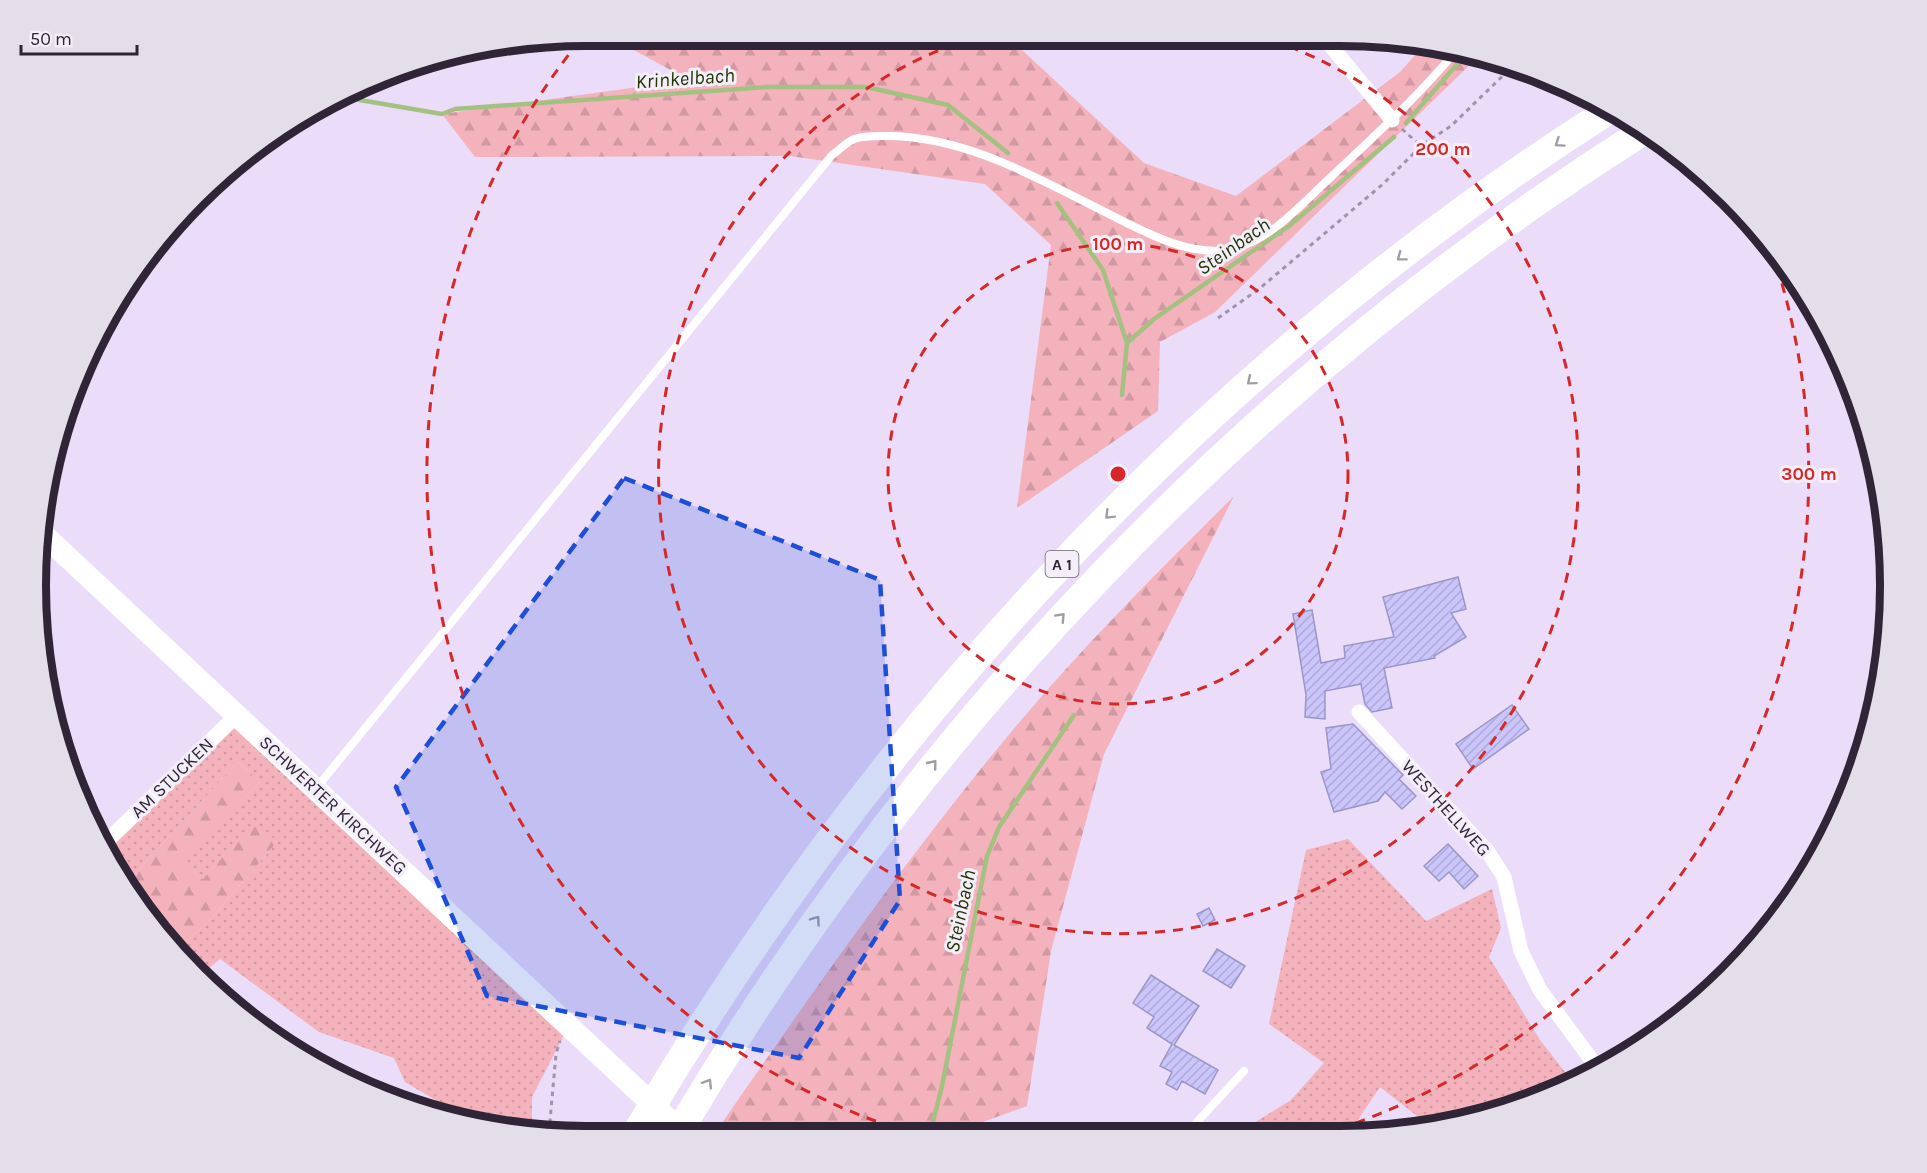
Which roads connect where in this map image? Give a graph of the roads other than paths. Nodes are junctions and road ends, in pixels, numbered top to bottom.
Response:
1 (1331, 46) edge
2 (1450, 58) edge
3 (1603, 115) edge
4 (1392, 120) junction
5 (1637, 136) edge
6 (49, 540) edge
7 (1359, 712) dead end
8 (237, 715) junction
9 (315, 790) junction
10 (109, 839) edge
11 (1594, 1063) edge
12 (1244, 1071) dead end
13 (640, 1126) edge
14 (674, 1126) edge
15 (685, 1126) edge
16 (1193, 1126) edge

1 - 4 street
2 - 4 lane
3 -> 13 highway, A 1
4 - 9 lane
15 -> 5 highway, A 1
6 - 8 main road, SCHWERTER KIRCHWEG
7 - 11 street, WESTHELLWEG
8 - 9 main road, SCHWERTER KIRCHWEG
8 - 10 street, AM STUCKEN
9 - 14 main road, SCHWERTER KIRCHWEG
12 - 16 lane

